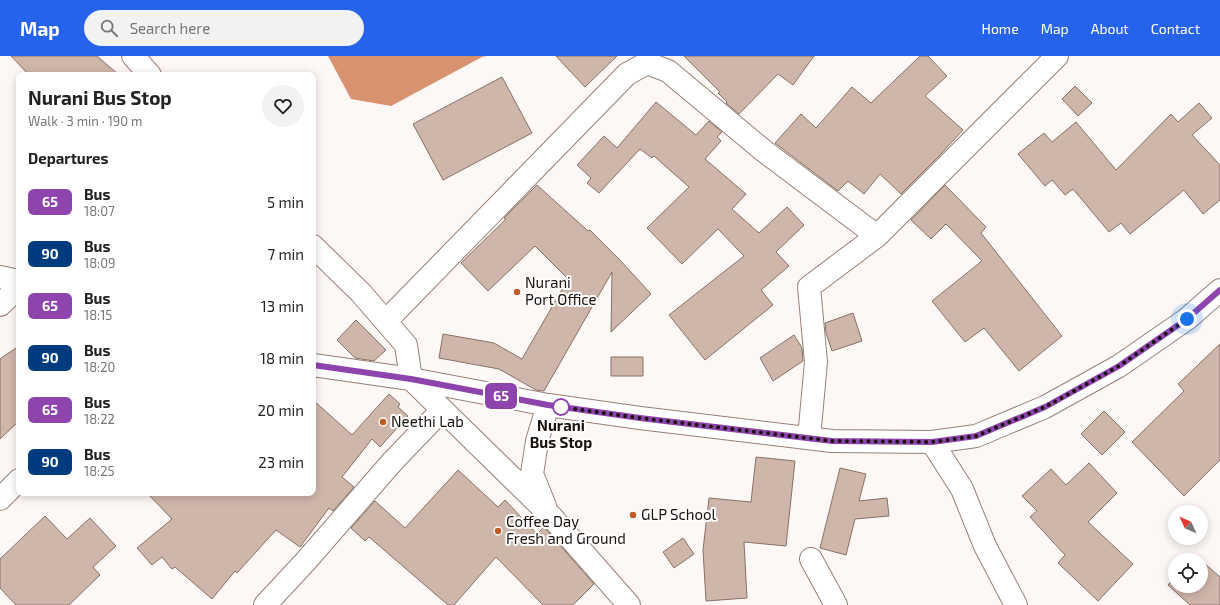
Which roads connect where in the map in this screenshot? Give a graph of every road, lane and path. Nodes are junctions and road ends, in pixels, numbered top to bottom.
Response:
1 (132, 56) edge
2 (1057, 56) edge
3 (649, 60) edge
4 (147, 72) edge
5 (876, 236) junction
6 (316, 249) edge
7 (0, 277) edge
8 (16, 280) edge
9 (16, 290) edge
10 (1220, 290) edge
11 (0, 305) edge
12 (386, 321) junction
13 (316, 365) edge
14 (411, 379) junction
15 (548, 405) junction
16 (442, 410) junction
17 (809, 438) junction
18 (932, 442) junction
19 (16, 483) edge
20 (0, 499) edge
21 (549, 514) junction
22 (811, 559) dead end
23 (265, 605) edge
24 (629, 605) edge
25 (836, 605) edge
26 (1016, 605) edge

1 - 4 street
2 - 5 street
3 - 5 street
3 - 12 street
5 - 17 street
6 - 12 street
7 - 8 street
9 - 11 street
10 - 18 street
12 - 14 street
13 - 14 street
14 - 15 street
14 - 16 street
15 - 17 street
15 - 21 street
16 - 21 street
16 - 23 street
17 - 18 street
18 - 26 street
19 - 20 street
21 - 24 street
22 - 25 street

